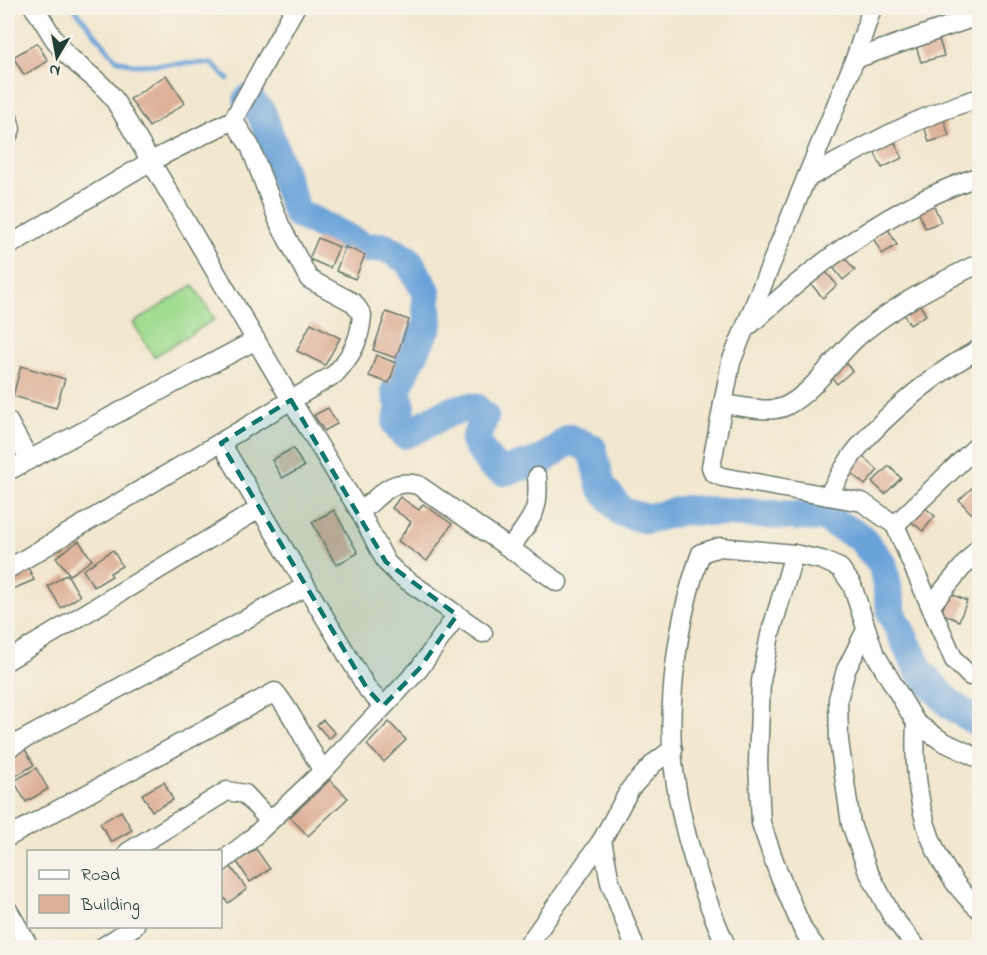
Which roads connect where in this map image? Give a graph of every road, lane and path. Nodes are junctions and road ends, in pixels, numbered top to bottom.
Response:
1 (34, 8) edge
2 (295, 8) edge
3 (872, 8) edge
4 (980, 15) edge
5 (855, 58) junction
6 (980, 98) edge
7 (8, 117) edge
8 (233, 120) junction
9 (8, 135) edge
10 (152, 161) junction
11 (980, 176) edge
12 (806, 179) junction
13 (8, 246) edge
14 (980, 263) edge
15 (748, 328) junction
16 (256, 340) junction
17 (980, 349) edge
18 (291, 400) junction
19 (723, 404) junction
20 (8, 421) edge
21 (220, 443) junction
22 (980, 444) edge
23 (29, 459) junction
24 (8, 471) edge
25 (537, 477) dead end
26 (828, 496) junction
27 (259, 509) junction
28 (360, 512) junction
29 (894, 525) junction
30 (980, 546) edge
31 (511, 547) junction
32 (794, 554) junction
33 (8, 569) edge
34 (558, 582) dead end
35 (305, 587) junction
36 (931, 605) junction
37 (457, 615) junction
38 (866, 630) junction
39 (483, 633) dead end
40 (8, 660) edge
41 (980, 676) edge
42 (383, 706) junction
43 (916, 723) junction
44 (8, 748) edge
45 (673, 749) junction
46 (980, 759) edge
47 (323, 771) junction
48 (270, 821) junction
49 (8, 837) edge
50 (602, 840) junction
51 (131, 850) edge
52 (222, 861) edge
53 (980, 910) edge
54 (17, 914) edge
55 (133, 928) edge
56 (30, 948) edge
57 (101, 948) edge
58 (526, 948) edge
59 (635, 948) edge
60 (727, 948) edge
61 (816, 948) edge
62 (917, 948) edge

1 - 10 street
2 - 8 street
3 - 5 street
4 - 5 street
5 - 12 street
6 - 12 street
7 - 9 street
8 - 10 street
8 - 18 street
10 - 13 street
10 - 16 street
11 - 15 street
12 - 15 street
14 - 19 street
15 - 19 street
16 - 18 street
16 - 23 street
17 - 26 street
18 - 21 street
18 - 28 street
19 - 26 street
20 - 23 street
21 - 27 street
21 - 33 street
22 - 29 street
23 - 24 street
25 - 31 street
26 - 29 street
27 - 35 street
27 - 40 street
28 - 31 street
28 - 37 street
29 - 36 street
30 - 36 street
31 - 34 street
32 - 38 street
32 - 45 street
32 - 61 street
35 - 42 street
35 - 44 street
36 - 41 street
37 - 39 street
37 - 42 street
38 - 43 street
38 - 62 street
42 - 47 street
43 - 46 street
43 - 53 street
45 - 50 street
45 - 60 street
47 - 48 street
47 - 49 street
48 - 51 street
48 - 52 street
50 - 58 street
50 - 59 street
54 - 56 street
55 - 57 street

